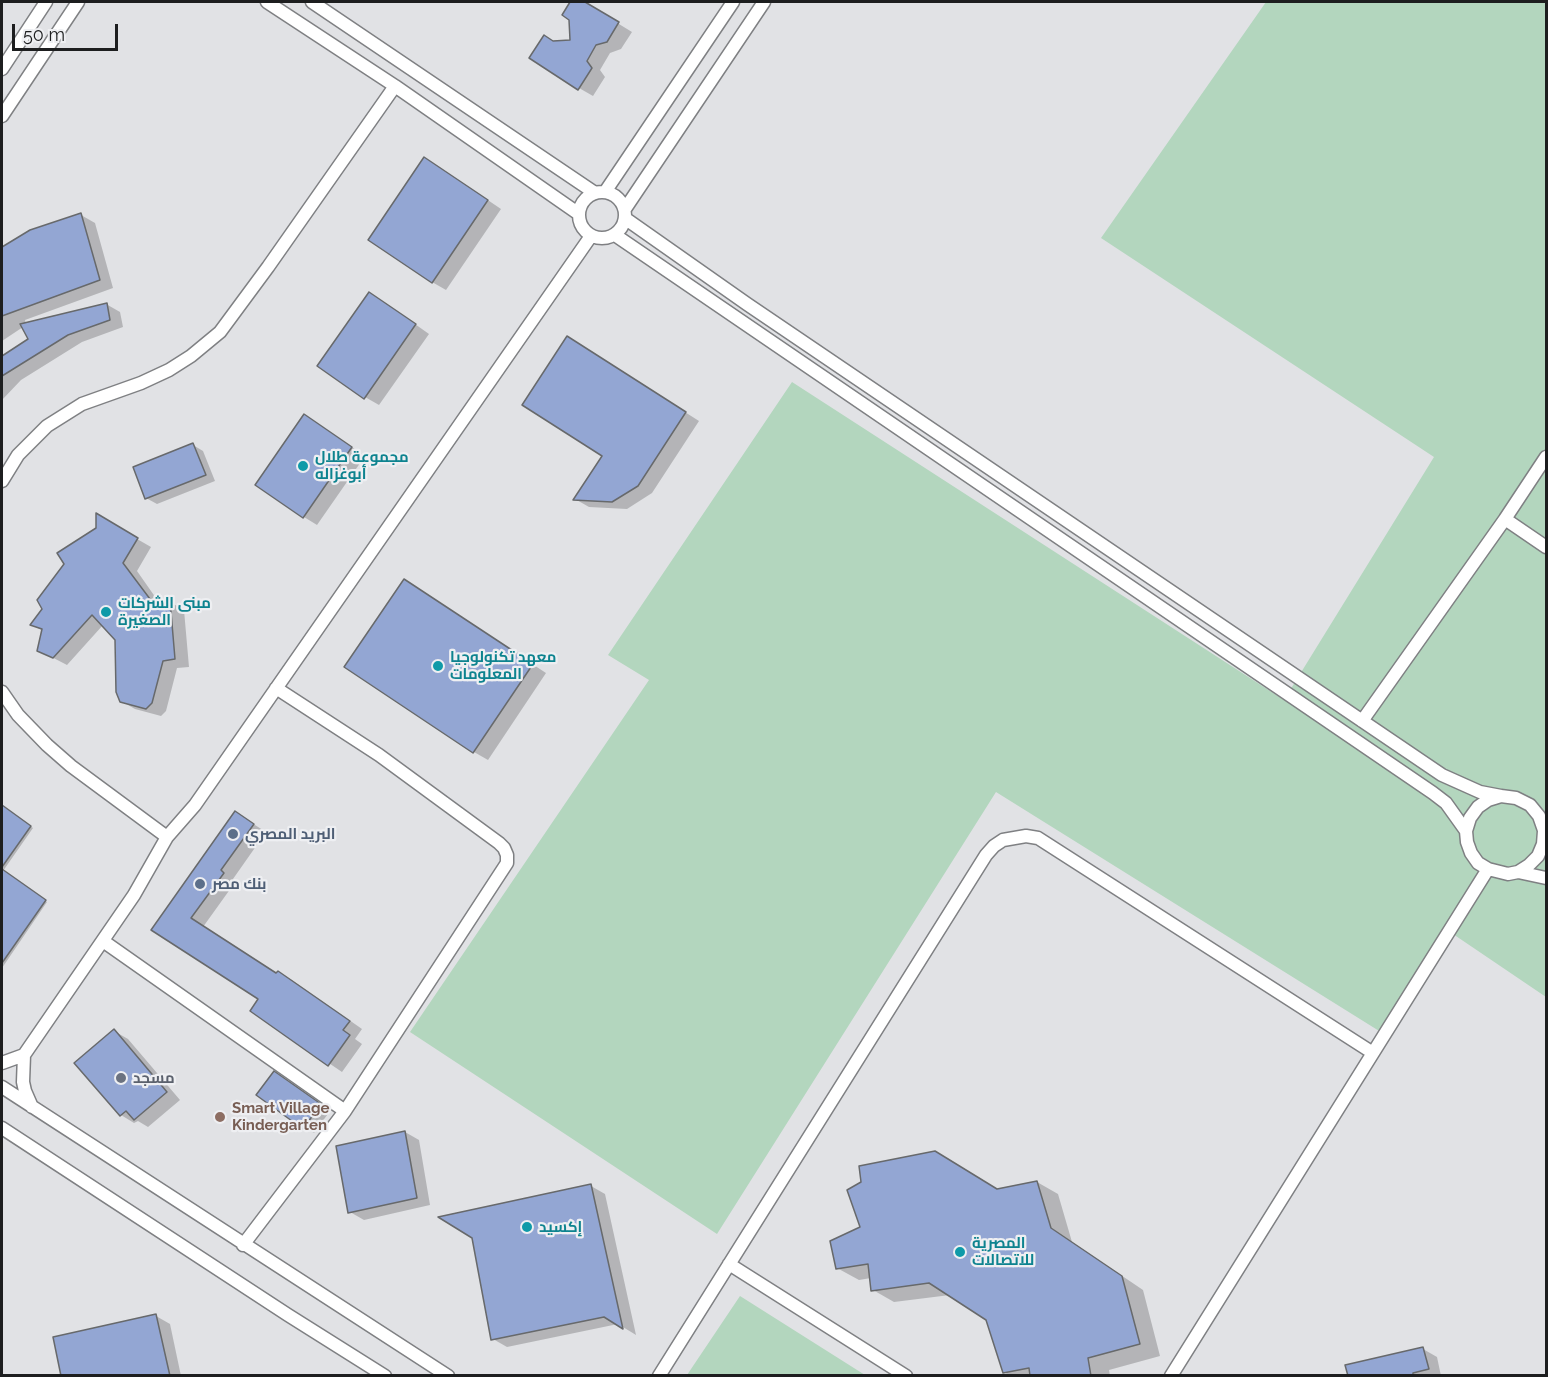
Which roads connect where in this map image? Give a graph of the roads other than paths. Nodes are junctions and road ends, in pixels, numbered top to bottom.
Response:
1 (46, 2) edge
2 (78, 2) edge
3 (267, 2) edge
4 (312, 2) edge
5 (733, 2) edge
6 (764, 2) edge
7 (2, 69) edge
8 (395, 86) junction
9 (2, 116) edge
10 (600, 193) junction
11 (579, 214) junction
12 (625, 214) junction
13 (615, 235) junction
14 (591, 236) junction
15 (1546, 457) edge
16 (2, 481) edge
17 (1506, 519) junction
18 (1546, 547) edge
19 (276, 688) junction
20 (2, 692) edge
21 (1362, 721) junction
22 (1501, 796) junction
23 (1467, 831) junction
24 (1545, 833) edge
25 (167, 837) junction
26 (1488, 869) junction
27 (1518, 872) junction
28 (1546, 878) edge
29 (103, 941) junction
30 (1373, 1053) junction
31 (24, 1055) junction
32 (2, 1063) edge
33 (2, 1087) edge
34 (32, 1107) junction
35 (345, 1111) junction
36 (2, 1128) edge
37 (243, 1245) junction
38 (729, 1264) junction
39 (385, 1376) edge
40 (448, 1376) edge
41 (659, 1376) edge
42 (906, 1376) edge
43 (1171, 1376) edge

1 - 7 street
2 - 9 street
3 - 8 street
4 - 10 street
5 - 10 street
6 - 12 street
8 - 11 street
8 - 16 street
10 - 11 street
10 - 12 street
11 - 14 street
12 - 13 street
12 - 21 street
13 - 14 street
13 - 23 street
14 - 19 street
15 - 17 street
17 - 18 street
17 - 21 street
19 - 25 street
19 - 35 street
20 - 25 street
21 - 22 street
22 - 23 street
22 - 24 street
23 - 26 street
24 - 27 street
25 - 29 street
26 - 27 street
26 - 30 street
27 - 28 street
29 - 31 street
29 - 35 street
30 - 38 street
30 - 43 street
31 - 32 street
31 - 34 street
33 - 34 street
34 - 37 street
35 - 37 street
36 - 39 street
37 - 40 street
38 - 41 street
38 - 42 street

